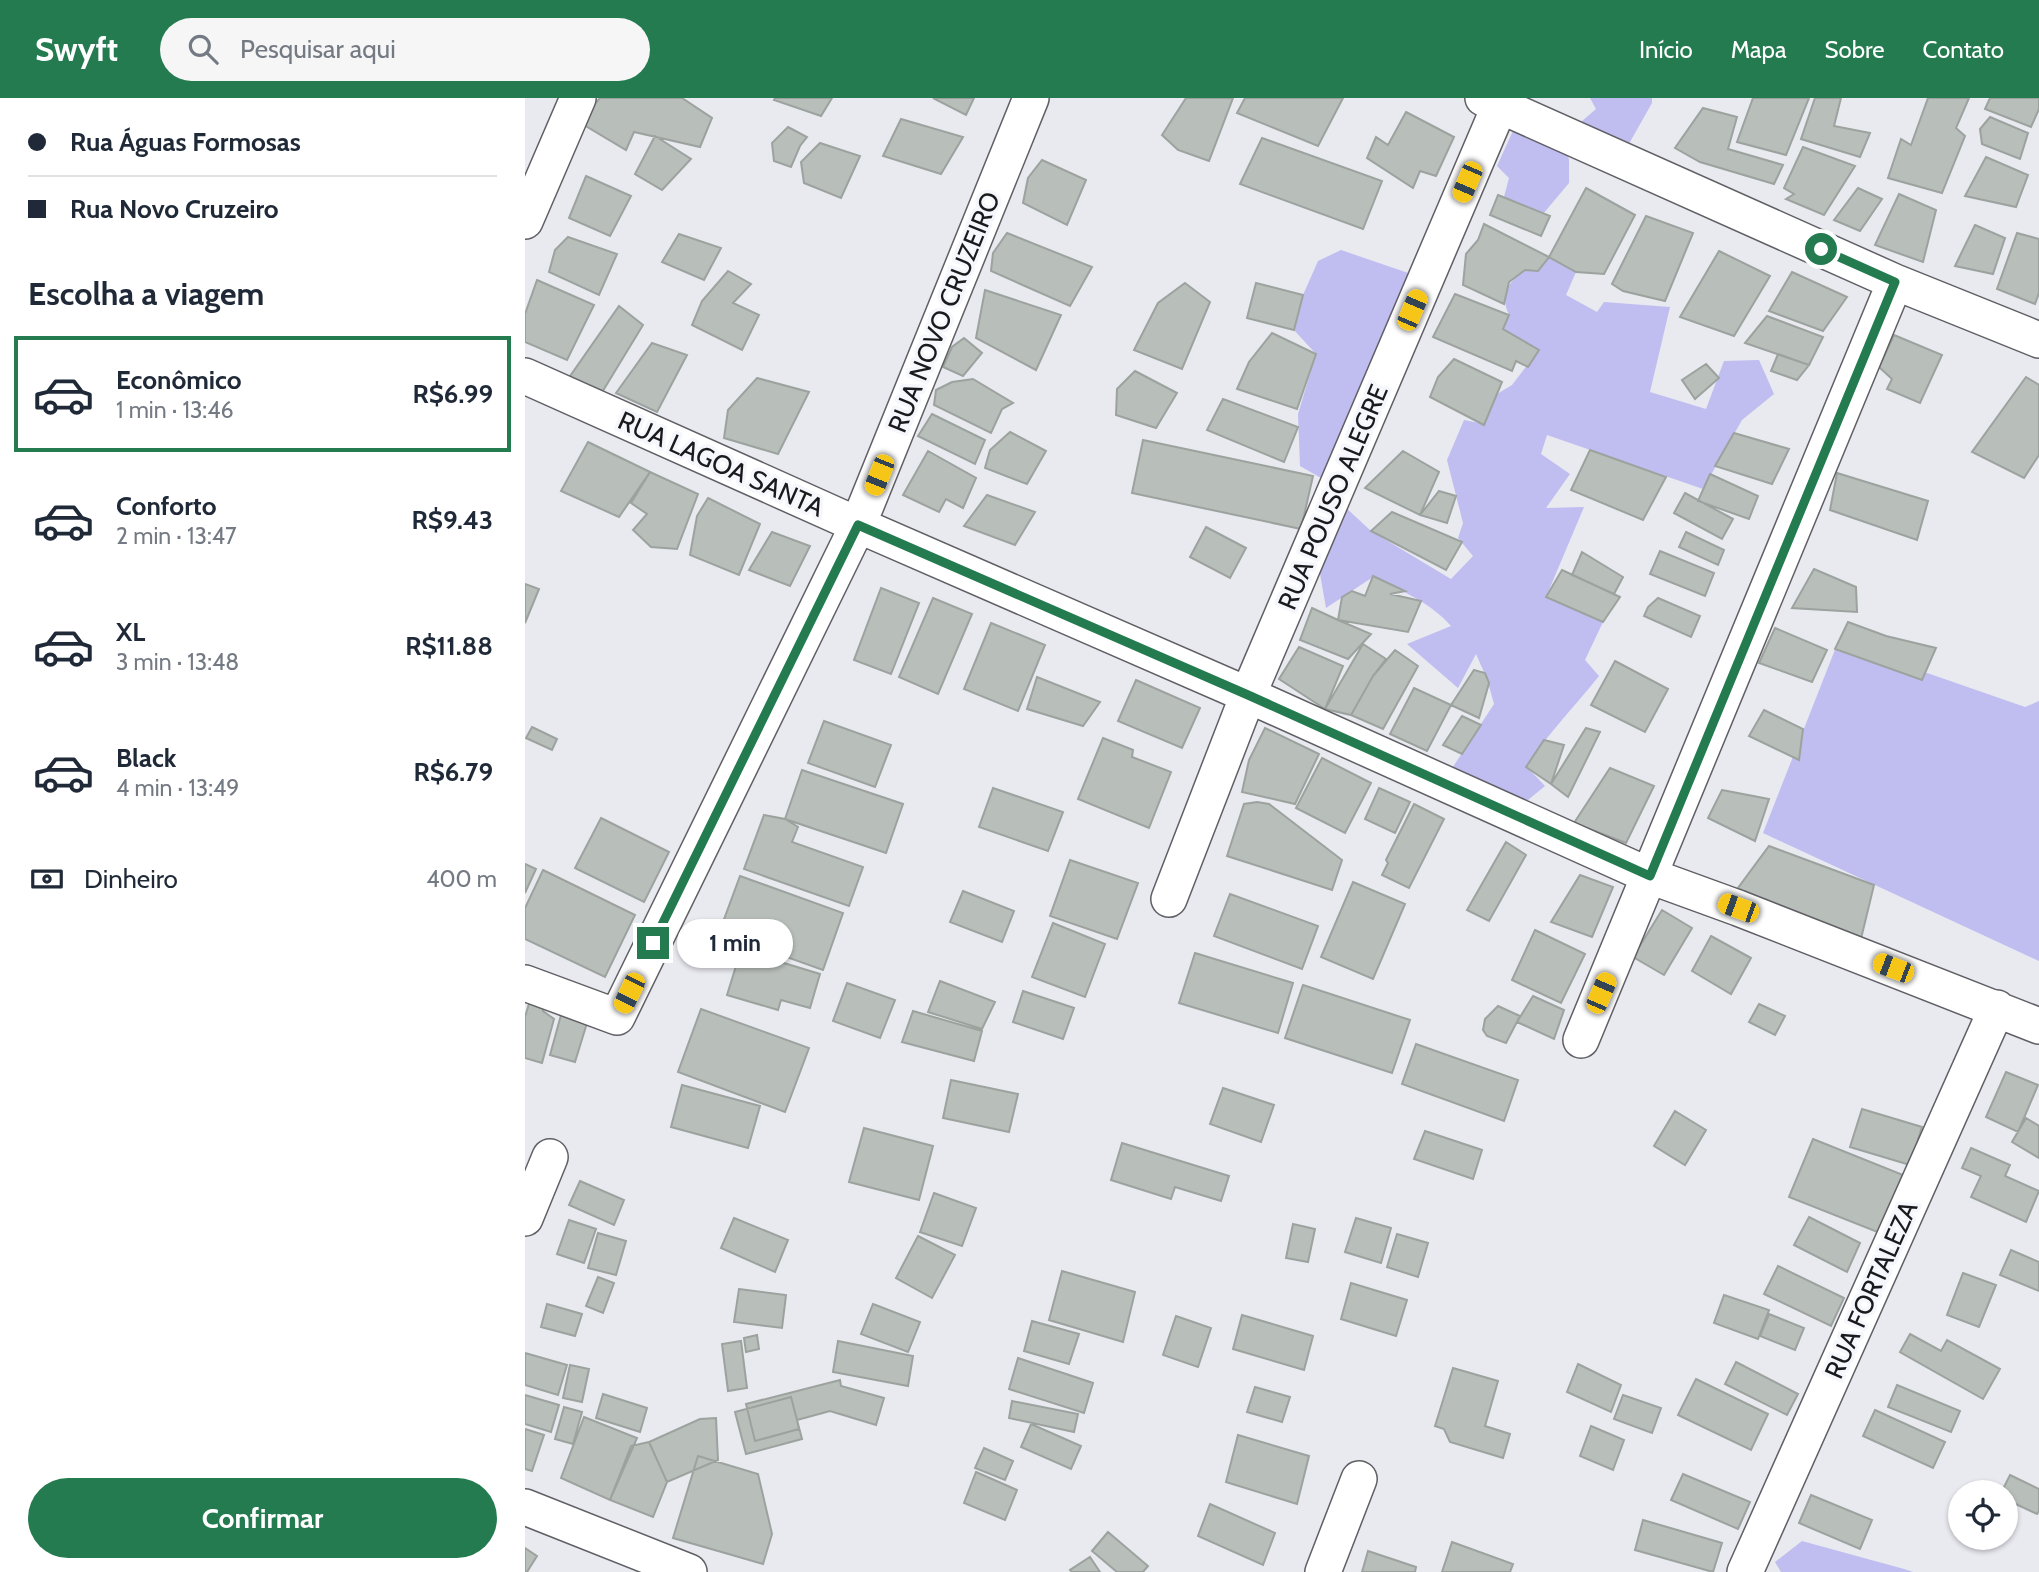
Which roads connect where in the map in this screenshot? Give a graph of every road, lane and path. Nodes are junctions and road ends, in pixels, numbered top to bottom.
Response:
1 (578, 98) edge
2 (1031, 98) edge
3 (1495, 100) edge
4 (525, 221) edge
5 (1895, 282) junction
6 (2039, 340) edge
7 (525, 376) edge
8 (858, 525) junction
9 (1248, 695) junction
10 (1650, 876) junction
11 (1169, 899) dead end
12 (525, 983) edge
13 (1997, 1008) junction
14 (2039, 1026) edge
15 (1581, 1040) dead end
16 (550, 1157) dead end
17 (525, 1218) edge
18 (1359, 1479) dead end
19 (525, 1507) edge
20 (689, 1572) edge
21 (1323, 1572) edge
22 (1745, 1572) edge

1 - 4 street
2 - 8 street, RUA NOVO CRUZEIRO
3 - 5 street
3 - 9 street, RUA POUSO ALEGRE
5 - 6 street
5 - 10 street
7 - 8 street, RUA LAGOA SANTA
8 - 9 street, RUA LAGOA SANTA
8 - 12 street, RUA NOVO CRUZEIRO
9 - 10 street, RUA LAGOA SANTA
9 - 11 street, RUA POUSO ALEGRE
10 - 13 street, RUA LAGOA SANTA
10 - 15 street
13 - 14 street, RUA LAGOA SANTA
13 - 22 street, RUA FORTALEZA
16 - 17 street
18 - 21 street
19 - 20 street

